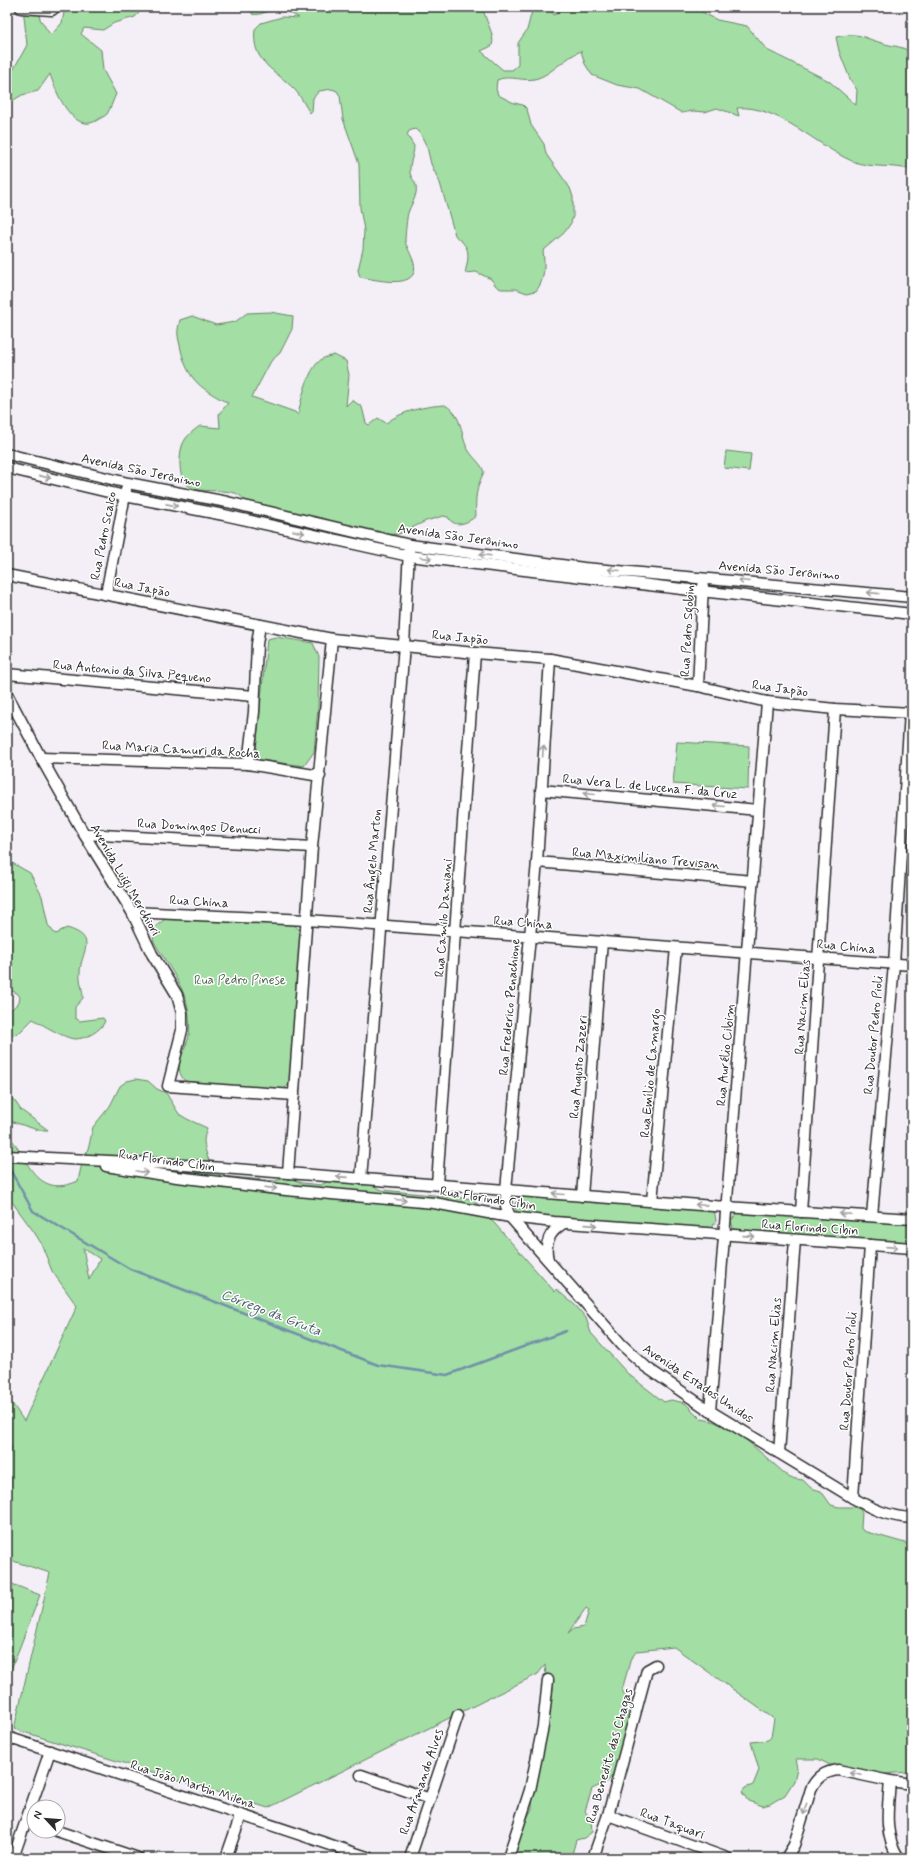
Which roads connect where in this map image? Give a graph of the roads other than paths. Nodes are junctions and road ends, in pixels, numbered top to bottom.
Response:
1 (55, 7) edge
2 (22, 8) dead end
3 (7, 454) edge
4 (7, 468) edge
5 (128, 483) junction
6 (125, 496) junction
7 (245, 506) junction
8 (243, 520) junction
9 (410, 545) junction
10 (409, 556) junction
11 (7, 575) edge
12 (704, 578) junction
13 (702, 591) junction
14 (106, 594) junction
15 (912, 597) edge
16 (912, 614) edge
17 (260, 625) junction
18 (332, 639) junction
19 (404, 645) junction
20 (475, 653) junction
21 (550, 658) junction
22 (7, 674) edge
23 (698, 686) junction
24 (7, 694) edge
25 (254, 696) junction
26 (767, 702) junction
27 (835, 709) junction
28 (911, 712) edge
29 (41, 758) junction
30 (248, 764) junction
31 (320, 776) junction
32 (541, 790) junction
33 (758, 810) junction
34 (84, 834) junction
35 (312, 847) junction
36 (537, 862) junction
37 (753, 881) junction
38 (132, 912) junction
39 (307, 920) junction
40 (381, 925) junction
41 (456, 931) junction
42 (530, 936) junction
43 (602, 941) junction
44 (676, 948) junction
45 (748, 952) junction
46 (819, 958) junction
47 (894, 964) junction
48 (912, 965) edge
49 (294, 1095) junction
50 (7, 1156) edge
51 (63, 1158) junction
52 (288, 1173) junction
53 (361, 1179) junction
54 (436, 1184) junction
55 (506, 1190) junction
56 (582, 1196) junction
57 (652, 1201) junction
58 (726, 1207) junction
59 (801, 1212) junction
60 (872, 1216) junction
61 (510, 1217) junction
62 (912, 1219) edge
63 (564, 1223) junction
64 (724, 1235) junction
65 (795, 1240) junction
66 (870, 1245) junction
67 (912, 1248) edge
68 (548, 1260) junction
69 (710, 1410) junction
70 (779, 1453) junction
71 (853, 1498) junction
72 (912, 1518) edge
73 (656, 1665) dead end
74 (548, 1680) dead end
75 (458, 1715) dead end
76 (7, 1737) edge
77 (50, 1751) junction
78 (361, 1775) dead end
79 (890, 1781) junction
80 (912, 1784) edge
81 (36, 1799) edge
82 (430, 1799) junction
83 (241, 1815) junction
84 (608, 1815) junction
85 (26, 1830) edge
86 (66, 1834) edge
87 (13, 1858) edge
88 (138, 1858) edge
89 (226, 1858) edge
90 (370, 1858) edge
91 (410, 1858) edge
92 (508, 1858) edge
93 (593, 1858) edge
94 (727, 1858) edge
95 (789, 1858) edge
96 (899, 1858) edge

1 - 2 street
3 - 5 street, Avenida São Jerônimo
4 -> 6 street, Avenida São Jerônimo
5 - 6 street, Rua Pedro Scalco
5 - 7 street, Avenida São Jerônimo
6 -> 8 street, Avenida São Jerônimo
6 - 14 street, Rua Pedro Scalco
7 - 8 street
7 - 9 street, Avenida São Jerônimo
8 -> 10 street, Avenida São Jerônimo
9 - 10 street, Rua Ângelo Marton
12 -> 9 street, Avenida São Jerônimo
10 -> 13 street, Avenida São Jerônimo
10 - 19 street, Rua Ângelo Marton
11 - 14 street, Rua Japão
12 - 13 street, Rua Pedro Sgobin
15 -> 12 street, Avenida São Jerônimo
13 - 16 street, Avenida São Jerônimo
13 - 23 street, Rua Pedro Sgobin
14 - 17 street, Rua Japão
17 - 18 street, Rua Japão
17 - 25 street
18 - 19 street, Rua Japão
18 - 31 street
19 - 20 street, Rua Japão
19 - 40 street, Rua Ângelo Marton
20 - 21 street, Rua Japão
20 - 41 street, Rua Camilo Damiani
21 - 23 street, Rua Japão
32 -> 21 street, Rua Frederico Penachione
22 - 25 street, Rua Antonio da Silva Pequeno
23 - 26 street, Rua Japão
24 - 29 street, Avenida Luigi Merchiori
25 - 30 street
26 - 27 street, Rua Japão
26 - 33 street, Rua Aurélio Cibim
27 - 28 street, Rua Japão
27 - 46 street, Rua Nacim Elias
28 - 47 street, Rua Doutor Pedro Pioli
29 - 30 street, Rua Maria Camuri da Rocha
29 - 34 street, Avenida Luigi Merchiori
30 - 31 street, Rua Maria Camuri da Rocha
31 - 35 street
33 -> 32 street, Rua Vera L. de Lucena F. da Cruz
32 - 36 street, Rua Frederico Penachione
33 - 37 street, Rua Aurélio Cibim
34 - 35 street, Rua Domingos Denucci
34 - 38 street, Avenida Luigi Merchiori
35 - 39 street
36 - 37 street, Rua Maximiliano Trevisan
36 - 42 street, Rua Frederico Penachione
37 - 45 street, Rua Aurélio Cibim
38 - 39 street, Rua China
38 - 49 street, Avenida Luigi Merchiori
39 - 40 street, Rua China
39 - 49 street
40 - 41 street, Rua China
40 - 53 street, Rua Ângelo Marton
41 - 42 street, Rua China
41 - 54 street, Rua Camilo Damiani
42 - 43 street, Rua China
42 - 55 street, Rua Frederico Penachione
43 - 44 street, Rua China
43 - 56 street, Rua Augusto Zazeri
44 - 45 street, Rua China
44 - 57 street, Rua Emílio de Camargo
45 - 46 street, Rua China
45 - 58 street, Rua Aurélio Cibim
46 - 47 street, Rua China
46 - 59 street, Rua Nacim Elias
47 - 48 street, Rua China
47 - 60 street, Rua Doutor Pedro Pioli
49 - 52 street
50 - 51 street, Rua Florindo Cibin
51 - 52 street, Rua Florindo Cibin
51 -> 61 street, Rua Florindo Cibin
53 -> 52 street, Rua Florindo Cibin
53 - 54 street, Rua Florindo Cibin
54 - 55 street, Rua Florindo Cibin
56 -> 55 street, Rua Florindo Cibin
55 - 61 street, Rua Frederico Penachione
56 - 57 street, Rua Florindo Cibin
58 -> 57 street, Rua Florindo Cibin
58 - 59 street, Rua Florindo Cibin
58 - 64 street, Rua Aurélio Cibim
60 -> 59 street, Rua Florindo Cibin
60 - 62 street, Rua Florindo Cibin
61 - 63 street, Rua Florindo Cibin
61 - 68 street, Avenida Estados Unidos
63 -> 64 street, Rua Florindo Cibin
63 - 68 street
64 -> 65 street, Rua Florindo Cibin
64 - 69 street, Rua Aurélio Cibim
65 - 66 street, Rua Florindo Cibin
65 - 70 street, Rua Nacim Elias
66 -> 67 street, Rua Florindo Cibin
66 - 71 street, Rua Doutor Pedro Pioli
68 - 69 street, Avenida Estados Unidos
69 - 70 street, Avenida Estados Unidos
70 - 71 street, Avenida Estados Unidos
71 - 72 street, Avenida Estados Unidos
73 - 84 street, Rua Benedito das Chagas
74 - 92 street
75 - 82 street, Rua Armando Alves
76 - 77 street, Rua João Martin Milena
77 - 81 street
77 - 83 street, Rua João Martin Milena
78 - 82 street
79 - 80 street
79 -> 95 street
79 - 96 street
82 - 91 street, Rua Armando Alves
83 - 89 street
83 - 90 street, Rua João Martin Milena
84 - 93 street, Rua Benedito das Chagas
84 - 94 street, Rua Taquari
85 - 87 street
86 - 88 street

